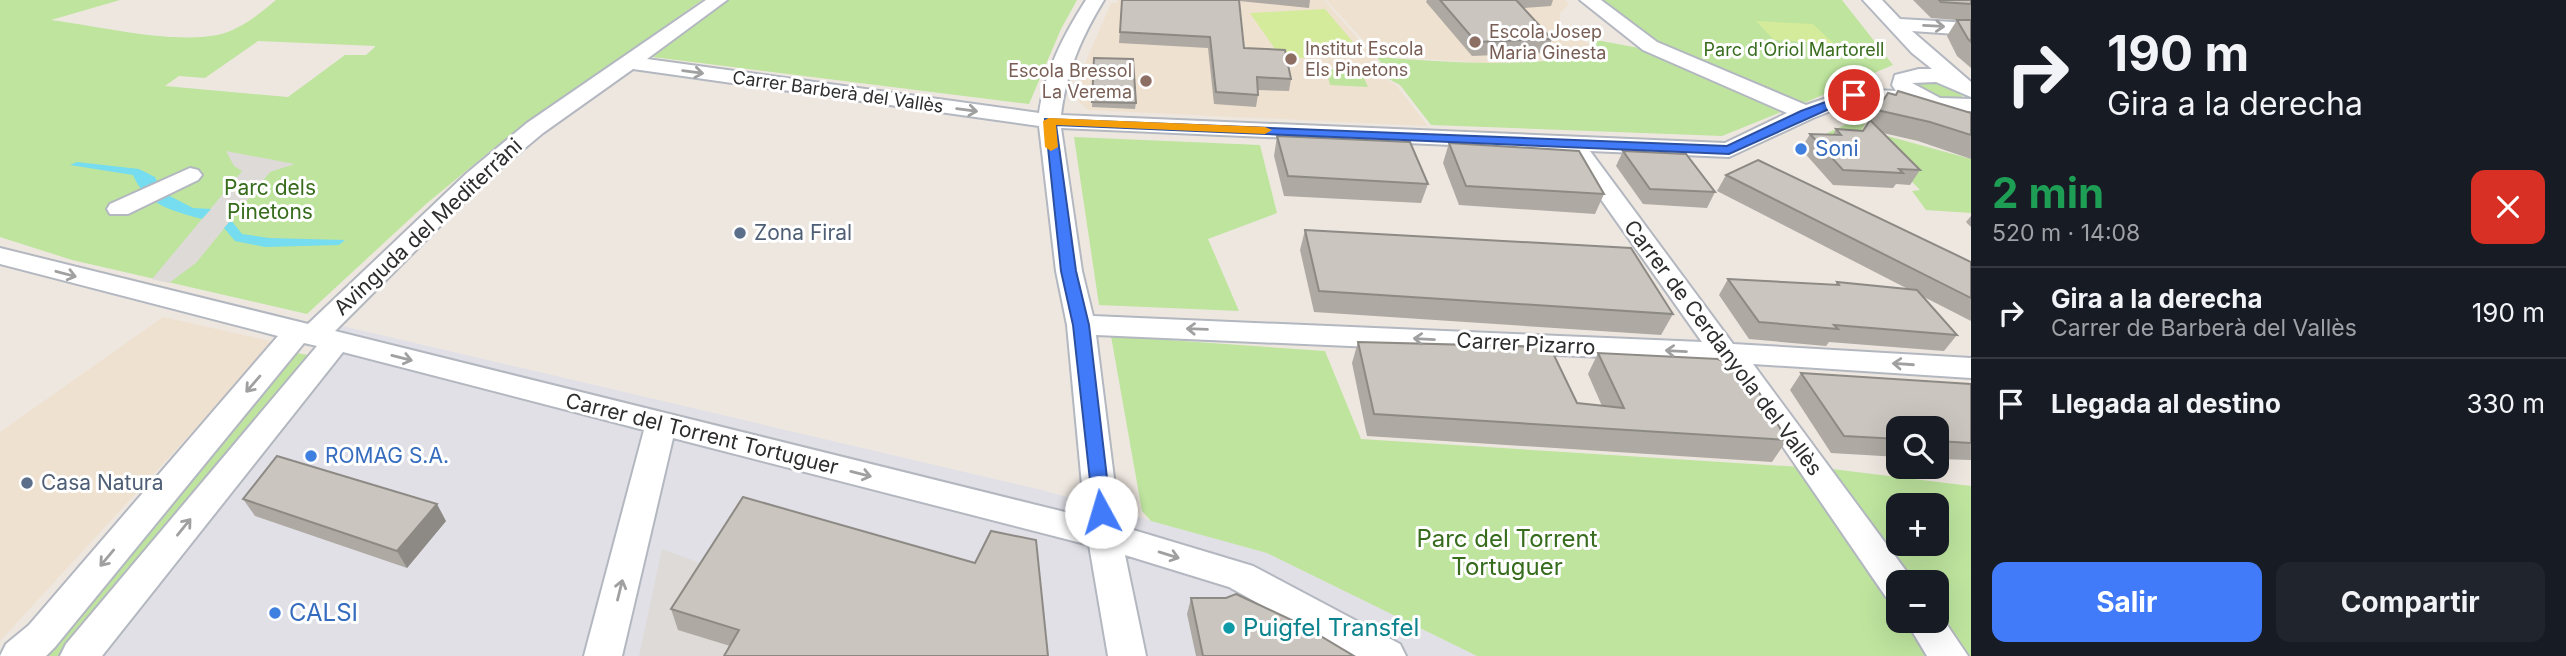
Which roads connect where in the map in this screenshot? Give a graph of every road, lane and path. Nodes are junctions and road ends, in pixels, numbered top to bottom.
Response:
1 (718, 0) edge
2 (1095, 0) edge
3 (1589, 0) edge
4 (1872, 0) edge
5 (1896, 24) junction
6 (1971, 29) edge
7 (1915, 44) junction
8 (1971, 48) edge
9 (626, 62) junction
10 (1909, 75) junction
11 (1971, 90) edge
12 (1931, 101) junction
13 (1971, 105) edge
14 (1805, 113) junction
15 (1971, 114) edge
16 (1049, 121) junction
17 (1573, 144) junction
18 (1729, 150) junction
19 (1754, 162) edge
20 (190, 175) dead end
21 (119, 209) dead end
22 (0, 256) edge
23 (1081, 325) junction
24 (316, 336) junction
25 (1725, 353) junction
26 (1971, 368) edge
27 (661, 423) junction
28 (1104, 535) junction
29 (1888, 570) edge
30 (1933, 633) edge
31 (19, 656) edge
32 (79, 656) edge
33 (603, 656) edge
34 (1127, 656) edge
35 (1387, 656) edge
36 (1949, 656) edge

1 - 9 street, Avinguda del Mediterràni
2 - 16 street
3 - 14 street
4 - 5 street
5 -> 6 street
5 - 7 street
7 - 8 street
7 - 10 street
7 - 11 street
9 -> 16 street, Carrer Barberà del Vallès
9 - 24 street, Avinguda del Mediterràni
10 - 11 street
10 - 12 street
12 - 13 street
12 - 14 street
12 - 15 street
14 - 18 street
16 - 17 street, Carrer Barberà del Vallès
16 - 23 street
17 - 18 street, Carrer Barberà del Vallès
17 - 25 street, Carrer de Cerdanyola del Vallès
18 - 19 street
20 - 21 street
22 -> 24 street, Carrer del Torrent Tortuguer
25 -> 23 street, Carrer Pizarro
23 - 28 street
24 -> 27 street, Carrer del Torrent Tortuguer
24 -> 31 street, Avinguda del Mediterràni
32 -> 24 street, Avinguda del Mediterràni
26 -> 25 street, Carrer Pizarro
25 - 29 street, Carrer de Cerdanyola del Vallès
27 -> 28 street, Carrer del Torrent Tortuguer
33 -> 27 street
28 - 34 street
28 -> 35 street, Carrer del Torrent Tortuguer
30 - 36 street

